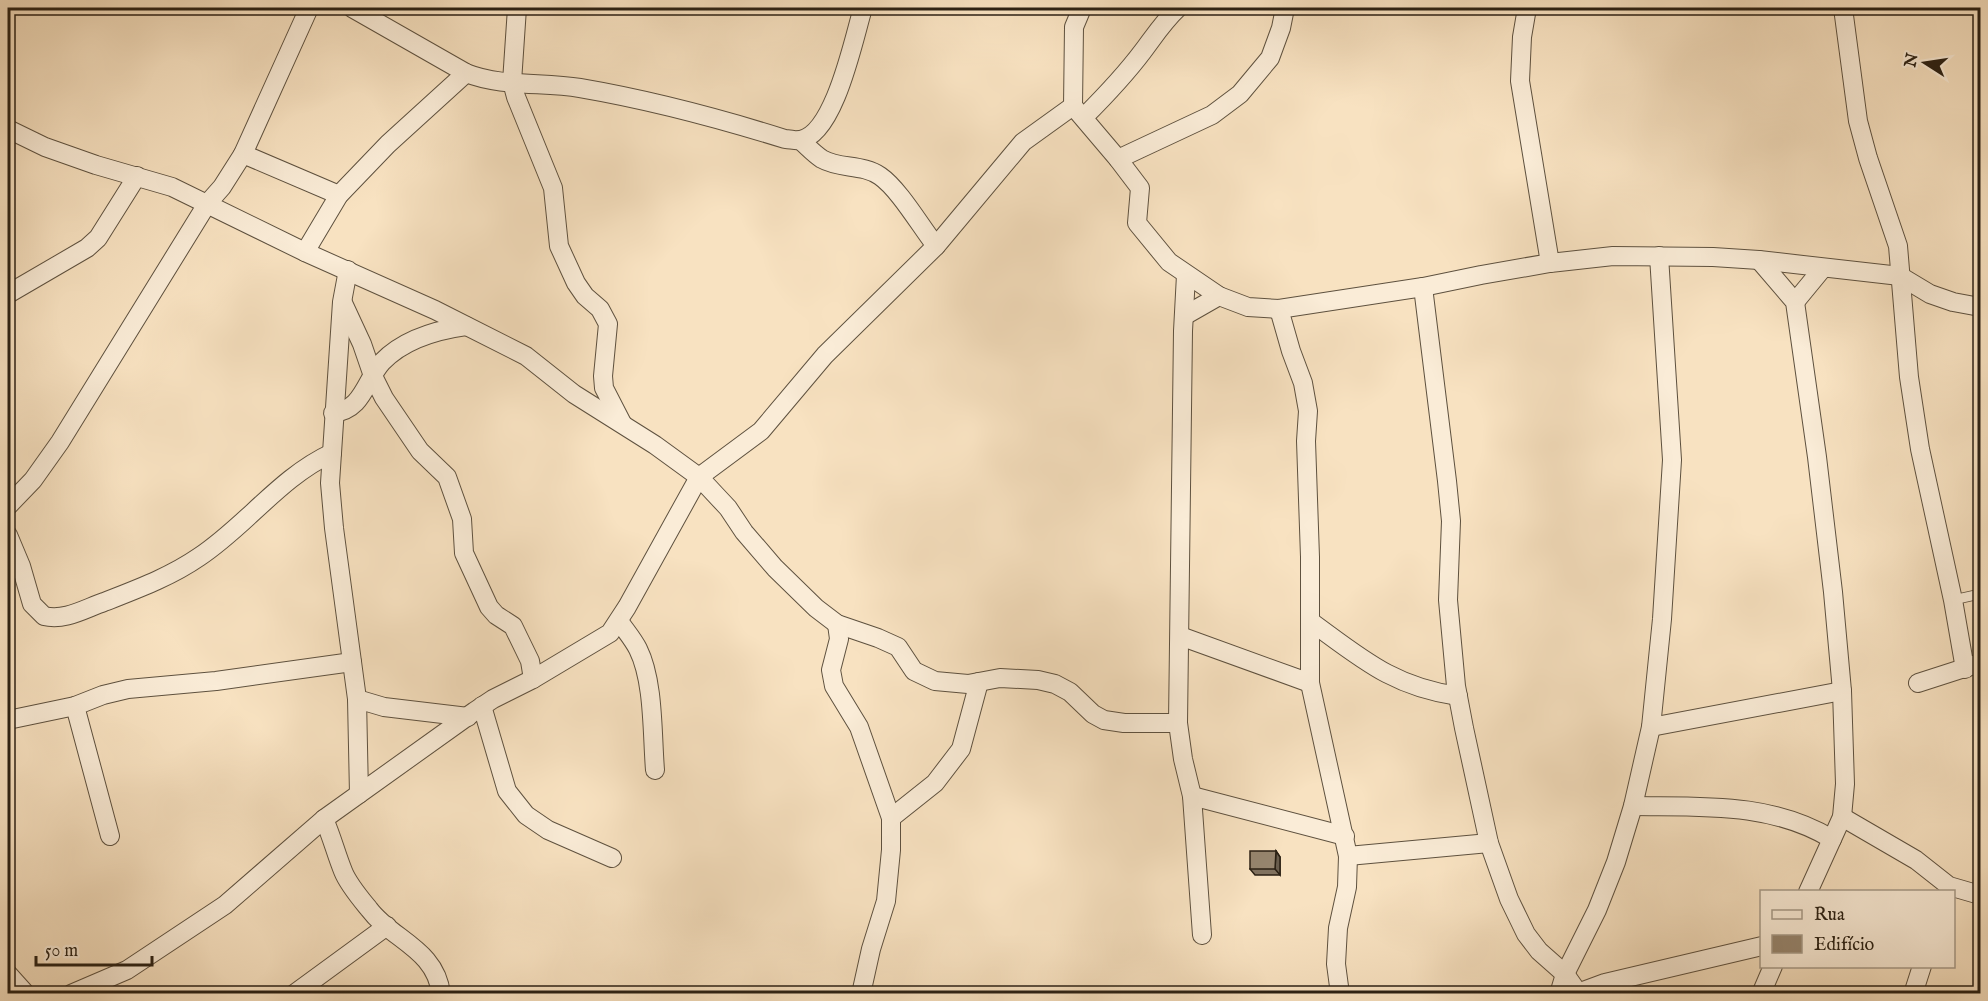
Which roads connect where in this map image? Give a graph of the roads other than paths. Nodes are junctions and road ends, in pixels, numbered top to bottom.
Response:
1 (309, 8) edge
2 (352, 8) edge
3 (518, 8) edge
4 (863, 8) edge
5 (1082, 8) edge
6 (1178, 8) edge
7 (1285, 8) edge
8 (1527, 8) edge
9 (1843, 8) edge
10 (466, 73) junction
11 (512, 82) junction
12 (1078, 112) junction
13 (8, 129) edge
14 (800, 140) junction
15 (243, 154) junction
16 (1118, 159) junction
17 (138, 176) junction
18 (339, 195) junction
19 (207, 204) junction
20 (936, 246) junction
21 (305, 252) junction
22 (1659, 256) junction
23 (1759, 260) junction
24 (1550, 263) junction
25 (1824, 268) junction
26 (348, 270) junction
27 (1186, 275) junction
28 (1900, 276) junction
29 (1423, 287) junction
30 (8, 294) edge
31 (1219, 296) junction
32 (342, 302) junction
33 (1795, 302) junction
34 (1980, 307) edge
35 (1279, 309) junction
36 (1184, 316) junction
37 (466, 326) junction
38 (373, 376) junction
39 (333, 413) junction
40 (625, 427) junction
41 (332, 453) junction
42 (699, 477) junction
43 (8, 506) edge
44 (8, 535) edge
45 (1980, 594) edge
46 (1953, 600) junction
47 (619, 621) junction
48 (1310, 621) junction
49 (837, 624) junction
50 (1180, 636) junction
51 (352, 663) junction
52 (1973, 666) edge
53 (533, 679) junction
54 (979, 682) junction
55 (1310, 683) junction
56 (1918, 683) dead end
57 (1842, 691) junction
58 (1458, 696) junction
59 (357, 699) junction
60 (75, 706) junction
61 (475, 711) junction
62 (8, 720) edge
63 (1178, 723) junction
64 (1651, 727) junction
65 (655, 770) dead end
66 (359, 794) junction
67 (1192, 796) junction
68 (1633, 806) junction
69 (1842, 817) junction
70 (891, 818) junction
71 (324, 819) junction
72 (110, 836) dead end
73 (1345, 836) junction
74 (1832, 839) junction
75 (1489, 843) junction
76 (1348, 856) junction
77 (612, 858) dead end
78 (1948, 889) edge
79 (1808, 890) edge
80 (1955, 890) edge
81 (1980, 895) edge
82 (387, 926) junction
83 (1202, 934) dead end
84 (1760, 946) edge
85 (1772, 968) edge
86 (1921, 968) edge
87 (8, 974) edge
88 (1565, 974) junction
89 (26, 993) edge
90 (71, 993) edge
91 (294, 993) edge
92 (441, 993) edge
93 (861, 993) edge
94 (1340, 993) edge
95 (1559, 993) edge
96 (1579, 993) edge
97 (1761, 993) edge
98 (1913, 993) edge

1 - 15 street
2 - 10 street
3 - 11 street
4 - 14 street
5 - 12 street
6 - 12 street
7 - 16 street
8 - 24 street
9 - 28 street
10 - 11 street
10 - 18 street
11 - 14 street
11 - 40 street
12 - 16 street
12 - 20 street
13 - 17 street
14 - 20 street
15 - 18 street
15 - 19 street
16 - 27 street
17 - 19 street
17 - 30 street
18 - 21 street
19 - 21 street
19 - 43 street
20 - 42 street
21 - 26 street
22 - 23 street
22 - 24 street
22 - 64 street
23 - 25 street
23 - 33 street
24 - 29 street
25 - 28 street
25 - 33 street
26 - 32 street
26 - 37 street
27 - 31 street
27 - 36 street
28 - 34 street
28 - 46 street
29 - 35 street
29 - 58 street
31 - 35 street
31 - 36 street
32 - 38 street
32 - 39 street
33 - 57 street
35 - 48 street
36 - 50 street
37 - 38 street
37 - 40 street
38 - 39 street
38 - 53 street
39 - 41 street
40 - 42 street
41 - 44 street
41 - 51 street
42 - 47 street
42 - 49 street
45 - 46 lane
46 - 52 street
47 - 53 street
47 - 65 street
48 - 55 street
48 - 58 street
49 - 54 street
49 - 70 street
50 - 55 street
50 - 63 street
51 - 59 street
51 - 60 street
52 - 56 street
53 - 61 street
54 - 63 street
54 - 70 street
55 - 73 street
57 - 64 street
57 - 69 street
58 - 75 street
59 - 61 street
59 - 66 street
60 - 62 street
60 - 72 street
61 - 66 street
61 - 77 street
63 - 67 street
64 - 68 street
66 - 71 street
67 - 73 street
67 - 83 street
68 - 74 street
68 - 88 street
69 - 74 street
69 - 78 street
70 - 93 street
71 - 82 street
71 - 90 street
73 - 76 street
74 - 79 street
75 - 76 street
75 - 88 street
76 - 94 street
80 - 81 street
82 - 91 street
82 - 92 street
84 - 96 street
85 - 97 street
86 - 98 street
87 - 89 street
88 - 95 street
88 - 96 street

